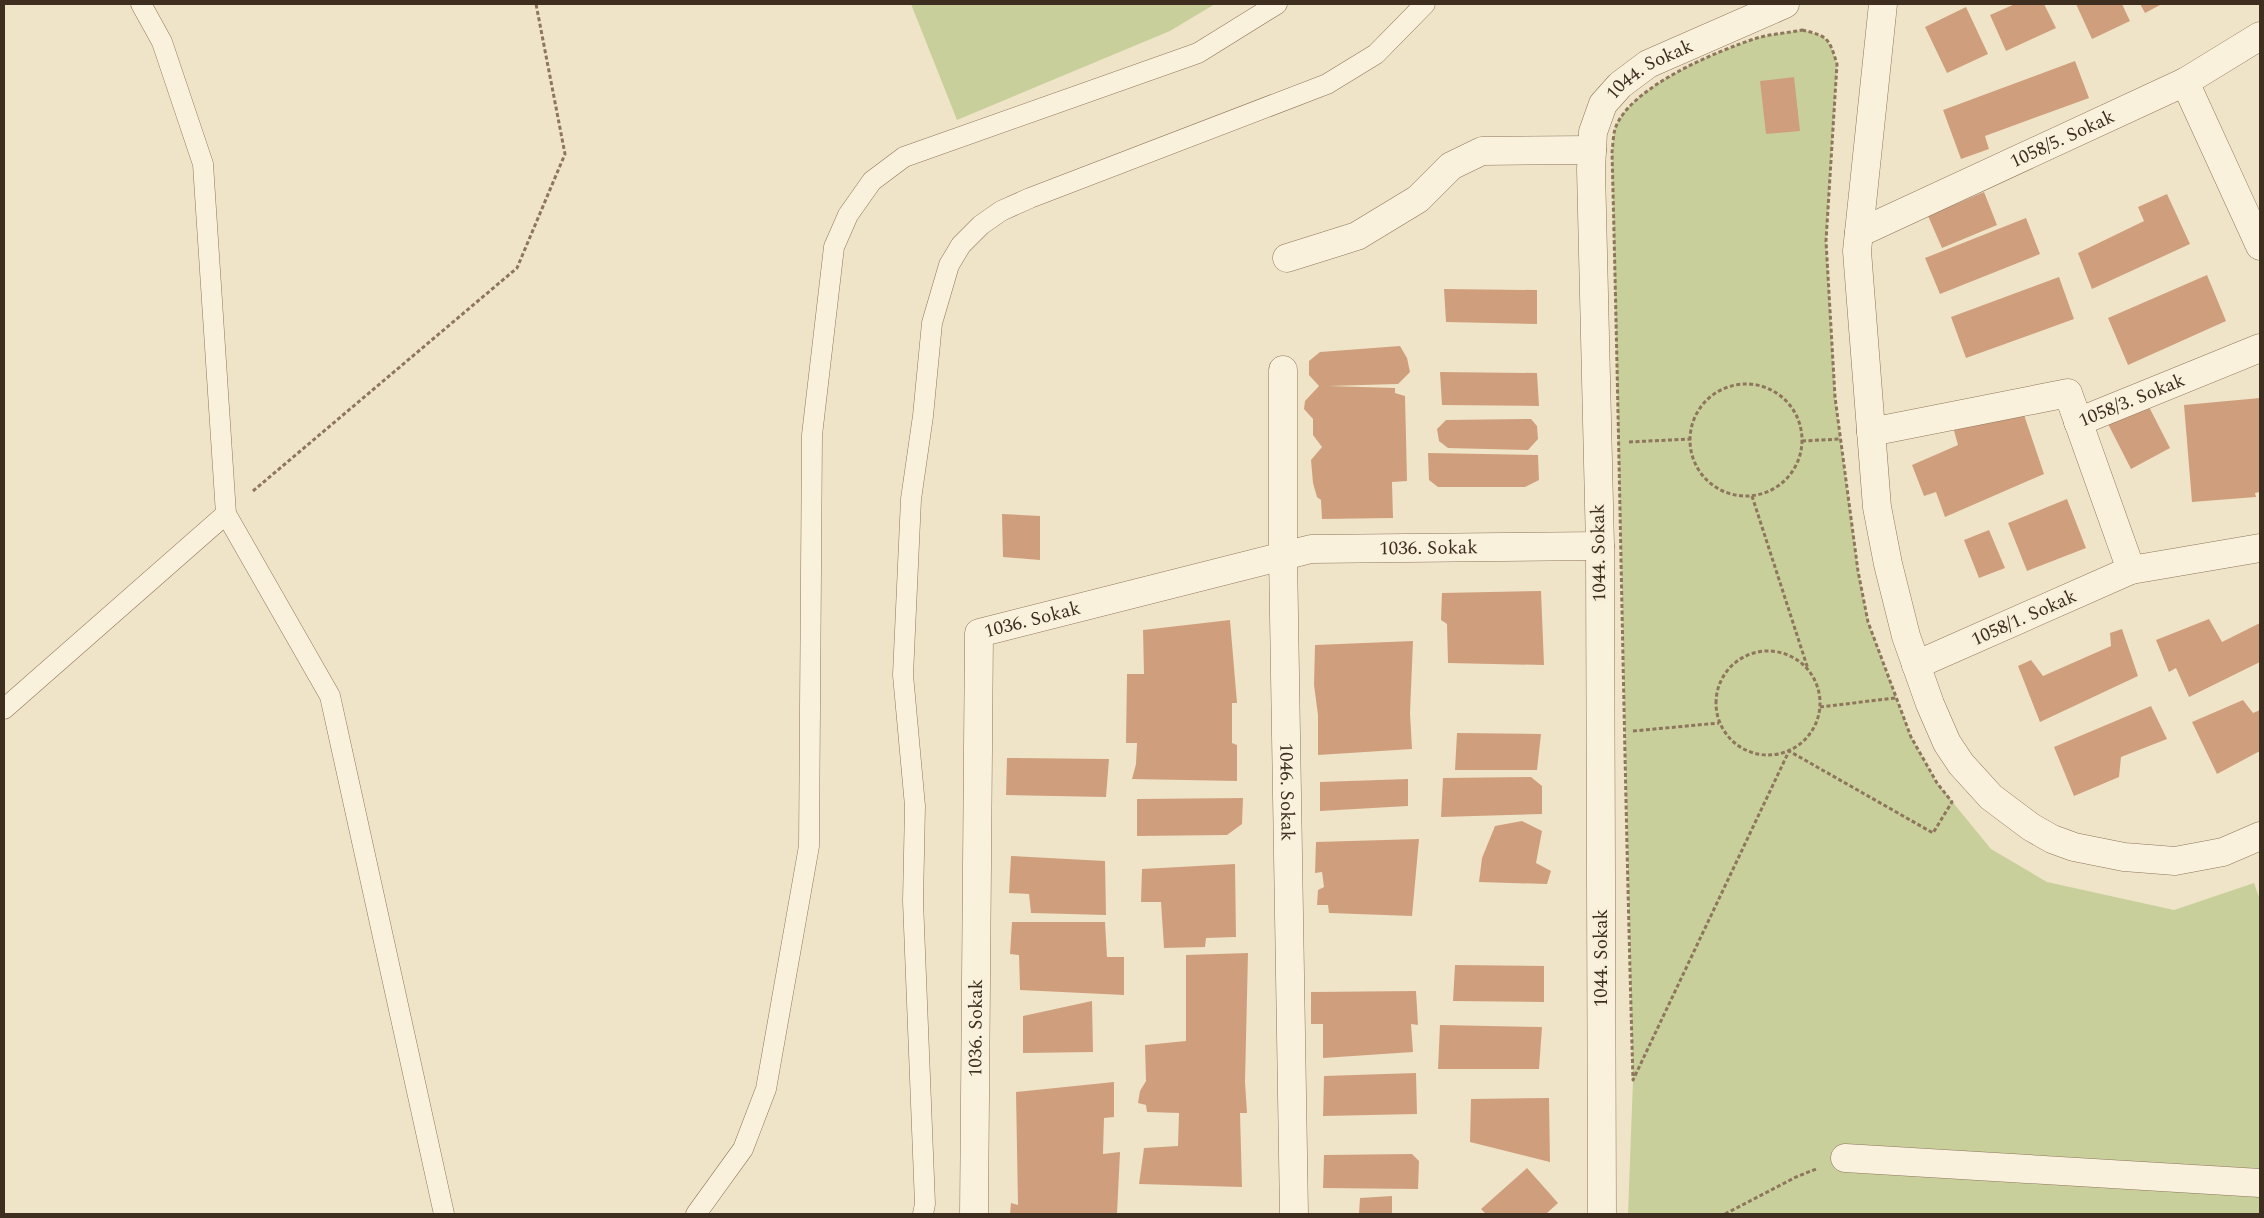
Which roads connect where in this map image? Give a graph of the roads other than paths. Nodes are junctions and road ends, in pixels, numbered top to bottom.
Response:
1 (141, 4) edge
2 (1277, 4) edge
3 (1425, 4) edge
4 (1785, 4) edge
5 (1883, 4) edge
6 (2260, 36) edge
7 (2185, 82) junction
8 (1592, 150) junction
9 (1859, 233) junction
10 (2260, 246) edge
11 (1286, 258) dead end
12 (2260, 348) edge
13 (1282, 370) dead end
14 (2078, 422) junction
15 (1871, 432) junction
16 (226, 514) junction
17 (1600, 546) junction
18 (2260, 548) edge
19 (1283, 555) junction
20 (2131, 570) junction
21 (1916, 665) junction
22 (4, 709) edge
23 (2260, 836) edge
24 (1845, 1158) road end
25 (2260, 1183) edge
26 (444, 1214) edge
27 (696, 1214) edge
28 (923, 1214) edge
29 (974, 1214) edge
30 (1294, 1214) edge
31 (1602, 1214) edge

1 - 16 lane
2 - 27 lane
3 - 28 lane
4 - 8 street, 1044. Sokak
5 - 9 street
6 - 7 street, 1058/5. Sokak
7 - 9 street, 1058/5. Sokak
7 - 10 street
8 - 11 street
8 - 17 street, 1044. Sokak
9 - 15 street
12 - 14 street, 1058/3. Sokak
13 - 19 street, 1046. Sokak
14 - 15 street, 1058/3. Sokak
14 - 20 street
15 - 21 street
16 - 22 lane
16 - 26 lane
17 - 19 street, 1036. Sokak
17 - 31 street, 1044. Sokak
18 - 20 street, 1058/1. Sokak
19 - 29 street, 1036. Sokak
19 - 30 street, 1046. Sokak
20 - 21 street, 1058/1. Sokak
21 - 23 street
24 - 25 street

